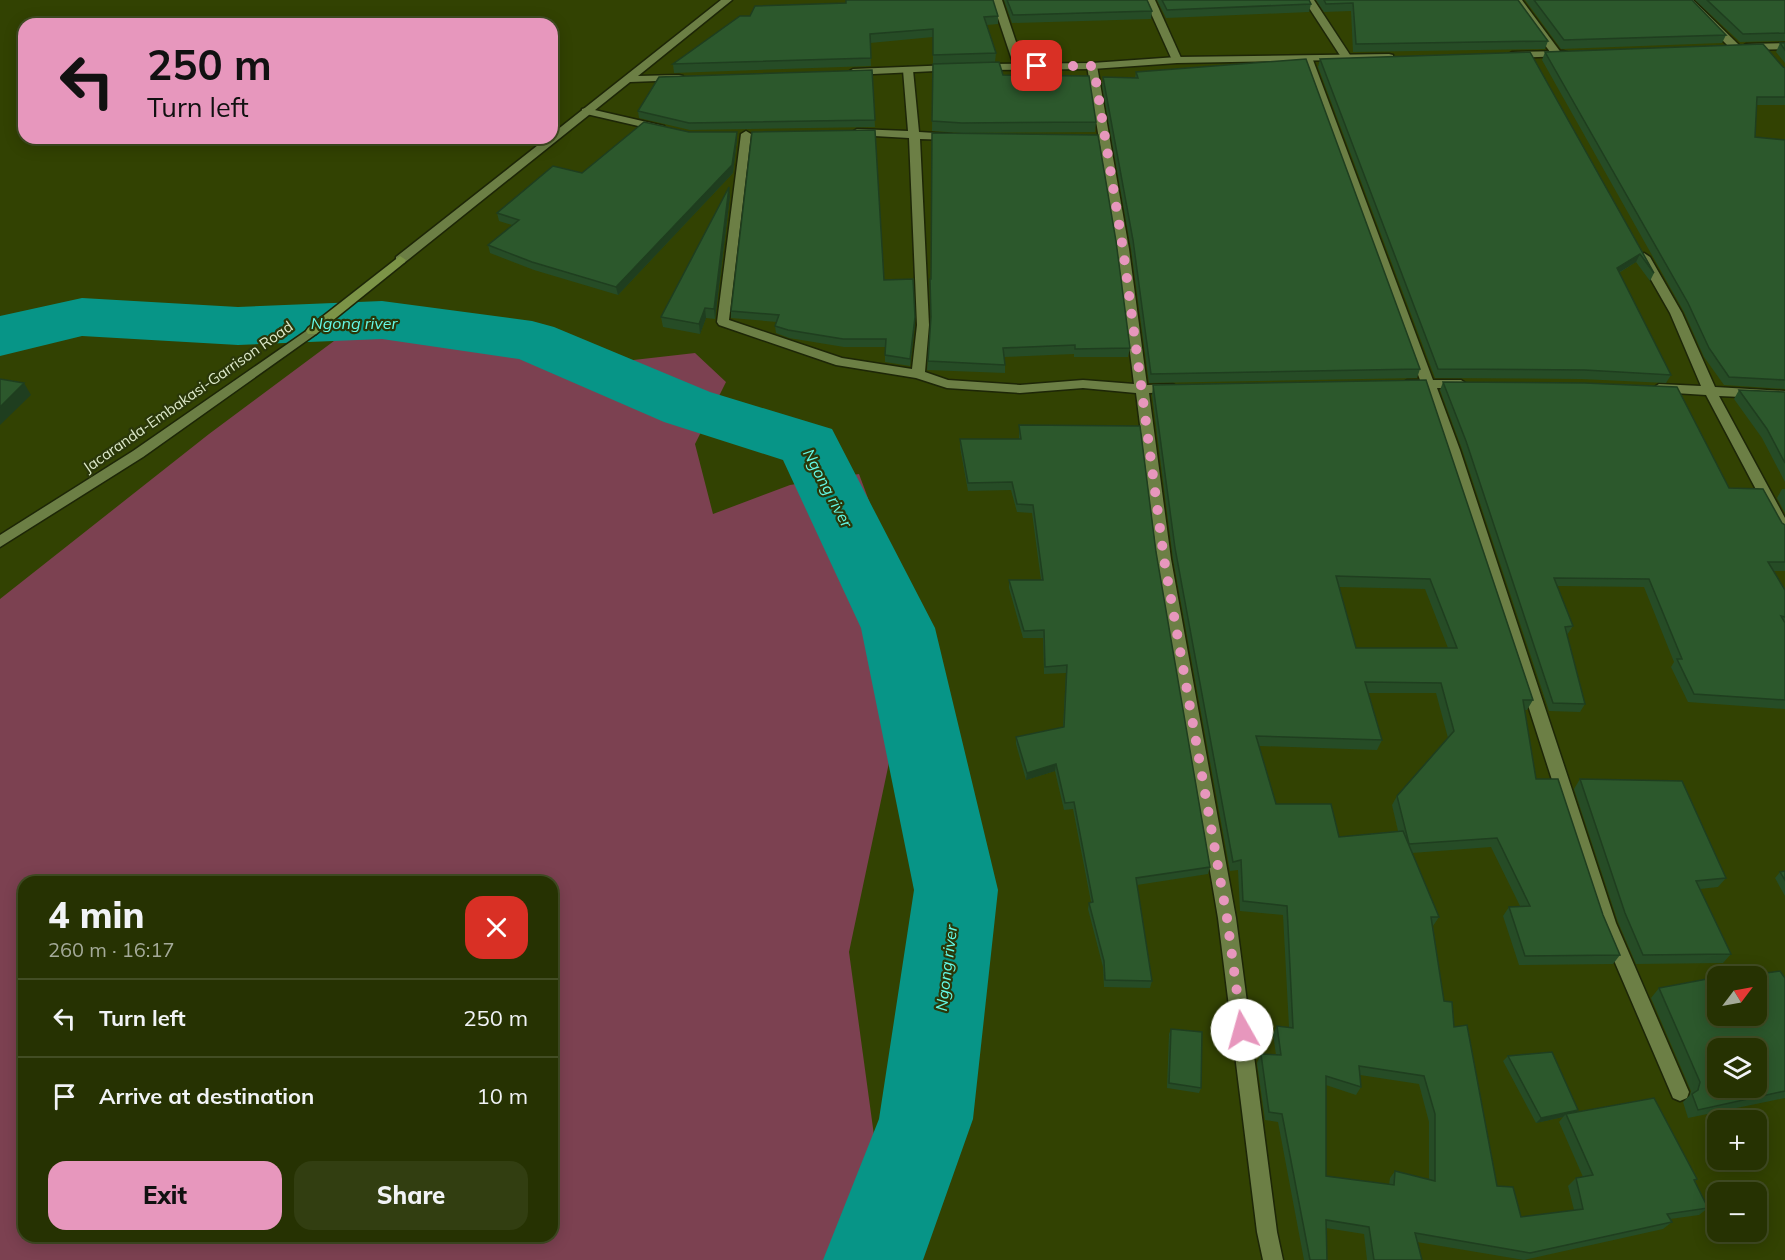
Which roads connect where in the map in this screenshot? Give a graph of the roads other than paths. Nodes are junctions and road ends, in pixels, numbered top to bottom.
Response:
1 (727, 0) edge
2 (997, 0) edge
3 (1150, 0) edge
4 (1309, 0) edge
5 (1517, 0) edge
6 (1688, 0) edge
7 (1785, 46) edge
8 (1735, 47) junction
9 (1723, 48) edge
10 (1557, 54) junction
11 (1569, 54) edge
12 (1497, 56) edge
13 (1405, 57) edge
14 (1347, 58) junction
15 (1177, 60) junction
16 (1308, 60) junction
17 (1019, 66) junction
18 (1092, 66) junction
19 (962, 68) edge
20 (973, 68) edge
21 (908, 70) junction
22 (838, 72) edge
23 (687, 77) edge
24 (628, 79) junction
25 (586, 111) junction
26 (667, 130) edge
27 (847, 132) edge
28 (558, 133) edge
29 (746, 134) edge
30 (914, 136) junction
31 (962, 138) edge
32 (545, 144) edge
33 (1636, 242) edge
34 (400, 260) joint
35 (312, 331) joint
36 (918, 374) junction
37 (1392, 384) edge
38 (1428, 384) junction
39 (1475, 384) edge
40 (1651, 387) edge
41 (1190, 388) edge
42 (1142, 389) junction
43 (1709, 389) junction
44 (1785, 395) edge
45 (1785, 531) edge
46 (0, 542) edge
47 (1680, 1092) dead end
48 (1273, 1260) edge

1 - 24 street, Jacaranda-Embakasi-Garrison Road
2 - 17 street
3 - 15 street
4 - 14 street
5 - 10 street
6 - 8 street
7 - 8 street
8 - 9 street
10 - 11 street
10 - 12 street
13 - 14 street
14 - 16 street
15 - 16 street
15 - 18 street
16 - 38 street
17 - 18 street
17 - 20 street
18 - 42 street
19 - 21 street
21 - 22 street
21 - 30 street
23 - 24 street
24 - 25 street, Jacaranda-Embakasi-Garrison Road
25 - 26 street
25 - 28 street, Jacaranda-Embakasi-Garrison Road
27 - 30 street
29 - 36 street
30 - 31 street
30 - 36 street
32 - 34 street, Jacaranda-Embakasi-Garrison Road
33 - 43 street
34 - 35 main road, Jacaranda-Embakasi-Garrison Road
35 - 46 street, Jacaranda-Embakasi-Garrison Road
36 - 42 street
37 - 38 street
38 - 39 street
38 - 47 street
40 - 43 street
41 - 42 street
42 - 48 street
43 - 44 street
43 - 45 street

